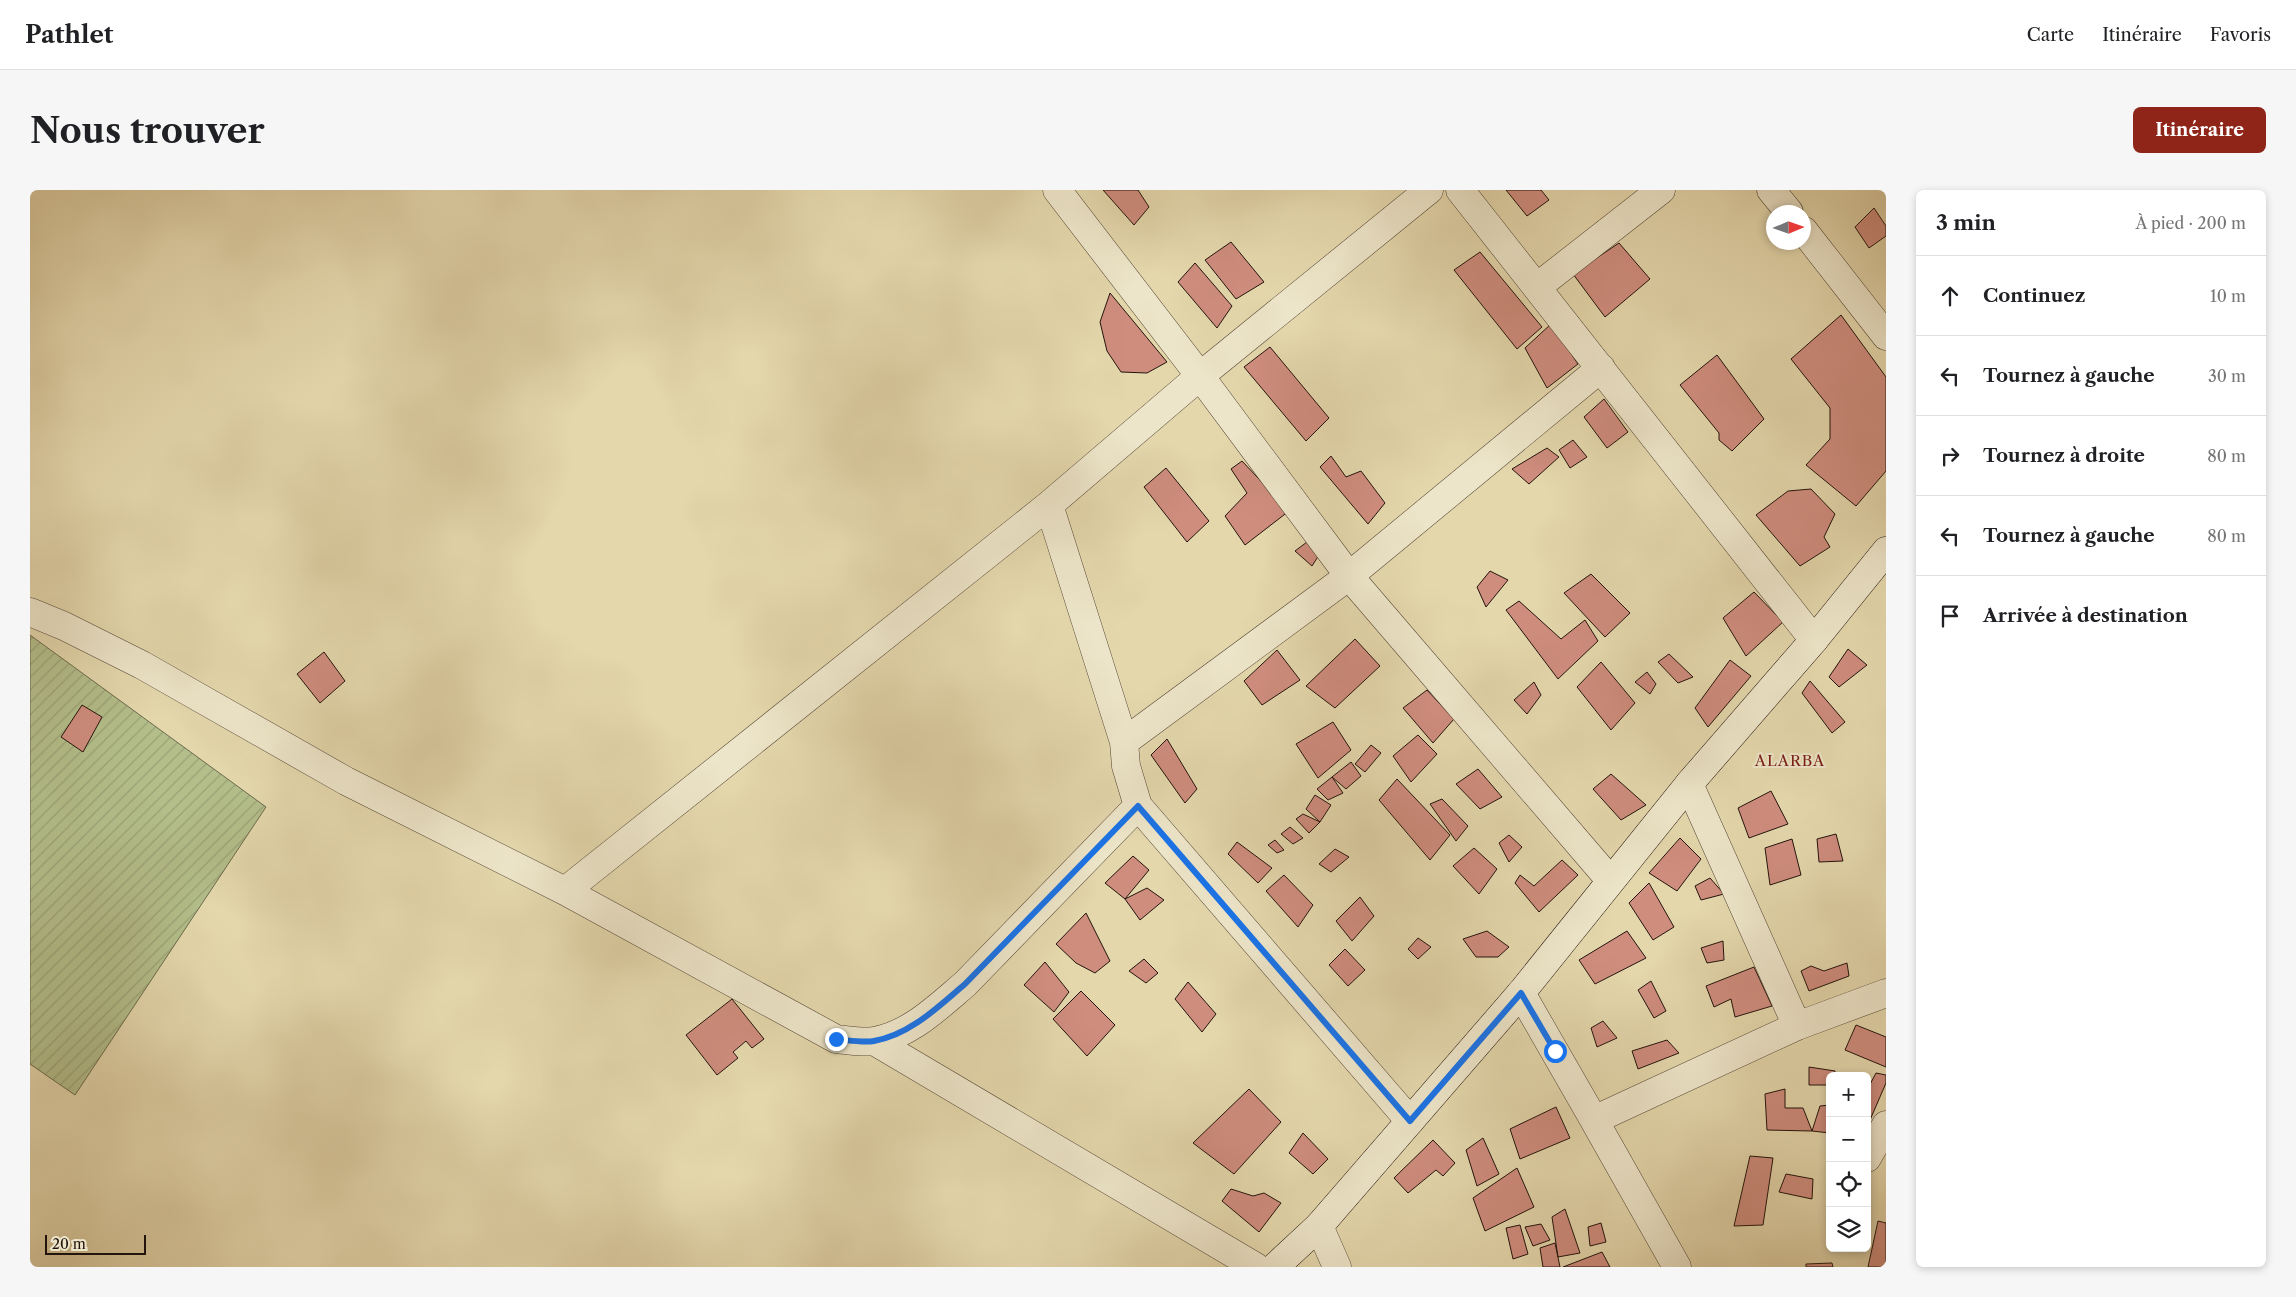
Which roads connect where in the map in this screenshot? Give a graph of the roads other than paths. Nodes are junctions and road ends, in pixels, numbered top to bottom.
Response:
1 (1057, 190) edge
2 (1429, 190) edge
3 (1460, 190) edge
4 (1661, 190) edge
5 (1771, 190) edge
6 (1783, 205) edge
7 (1811, 240) edge
8 (1536, 287) junction
9 (1886, 336) edge
10 (1601, 368) junction
11 (1200, 376) junction
12 (1050, 505) junction
13 (1886, 551) edge
14 (1349, 576) junction
15 (30, 612) edge
16 (1814, 640) junction
17 (1124, 742) junction
18 (1689, 784) junction
19 (1138, 806) junction
20 (1610, 880) junction
21 (565, 891) junction
22 (1521, 993) junction
23 (1886, 993) edge
24 (1797, 1026) junction
25 (874, 1041) junction
26 (1594, 1120) junction
27 (1410, 1121) junction
28 (1886, 1125) edge
29 (1871, 1151) edge
30 (1319, 1226) junction
31 (1256, 1267) edge
32 (1275, 1267) edge
33 (1337, 1267) edge
34 (1677, 1267) edge

1 - 11 street
2 - 11 street
3 - 8 street
4 - 8 street
5 - 6 street
7 - 9 street
8 - 10 street
10 - 14 street
10 - 16 street
11 - 12 street
11 - 14 street
12 - 17 street
12 - 21 street
13 - 16 street
14 - 17 street
14 - 20 street
15 - 21 street
16 - 18 street
17 - 19 street
18 - 20 street
18 - 24 street
19 - 25 street
19 - 27 street
20 - 22 street
21 - 25 street
22 - 26 street
22 - 27 street
23 - 24 street
24 - 26 street
25 - 31 street
26 - 34 street
27 - 30 street
28 - 29 street
30 - 32 street
30 - 33 street

